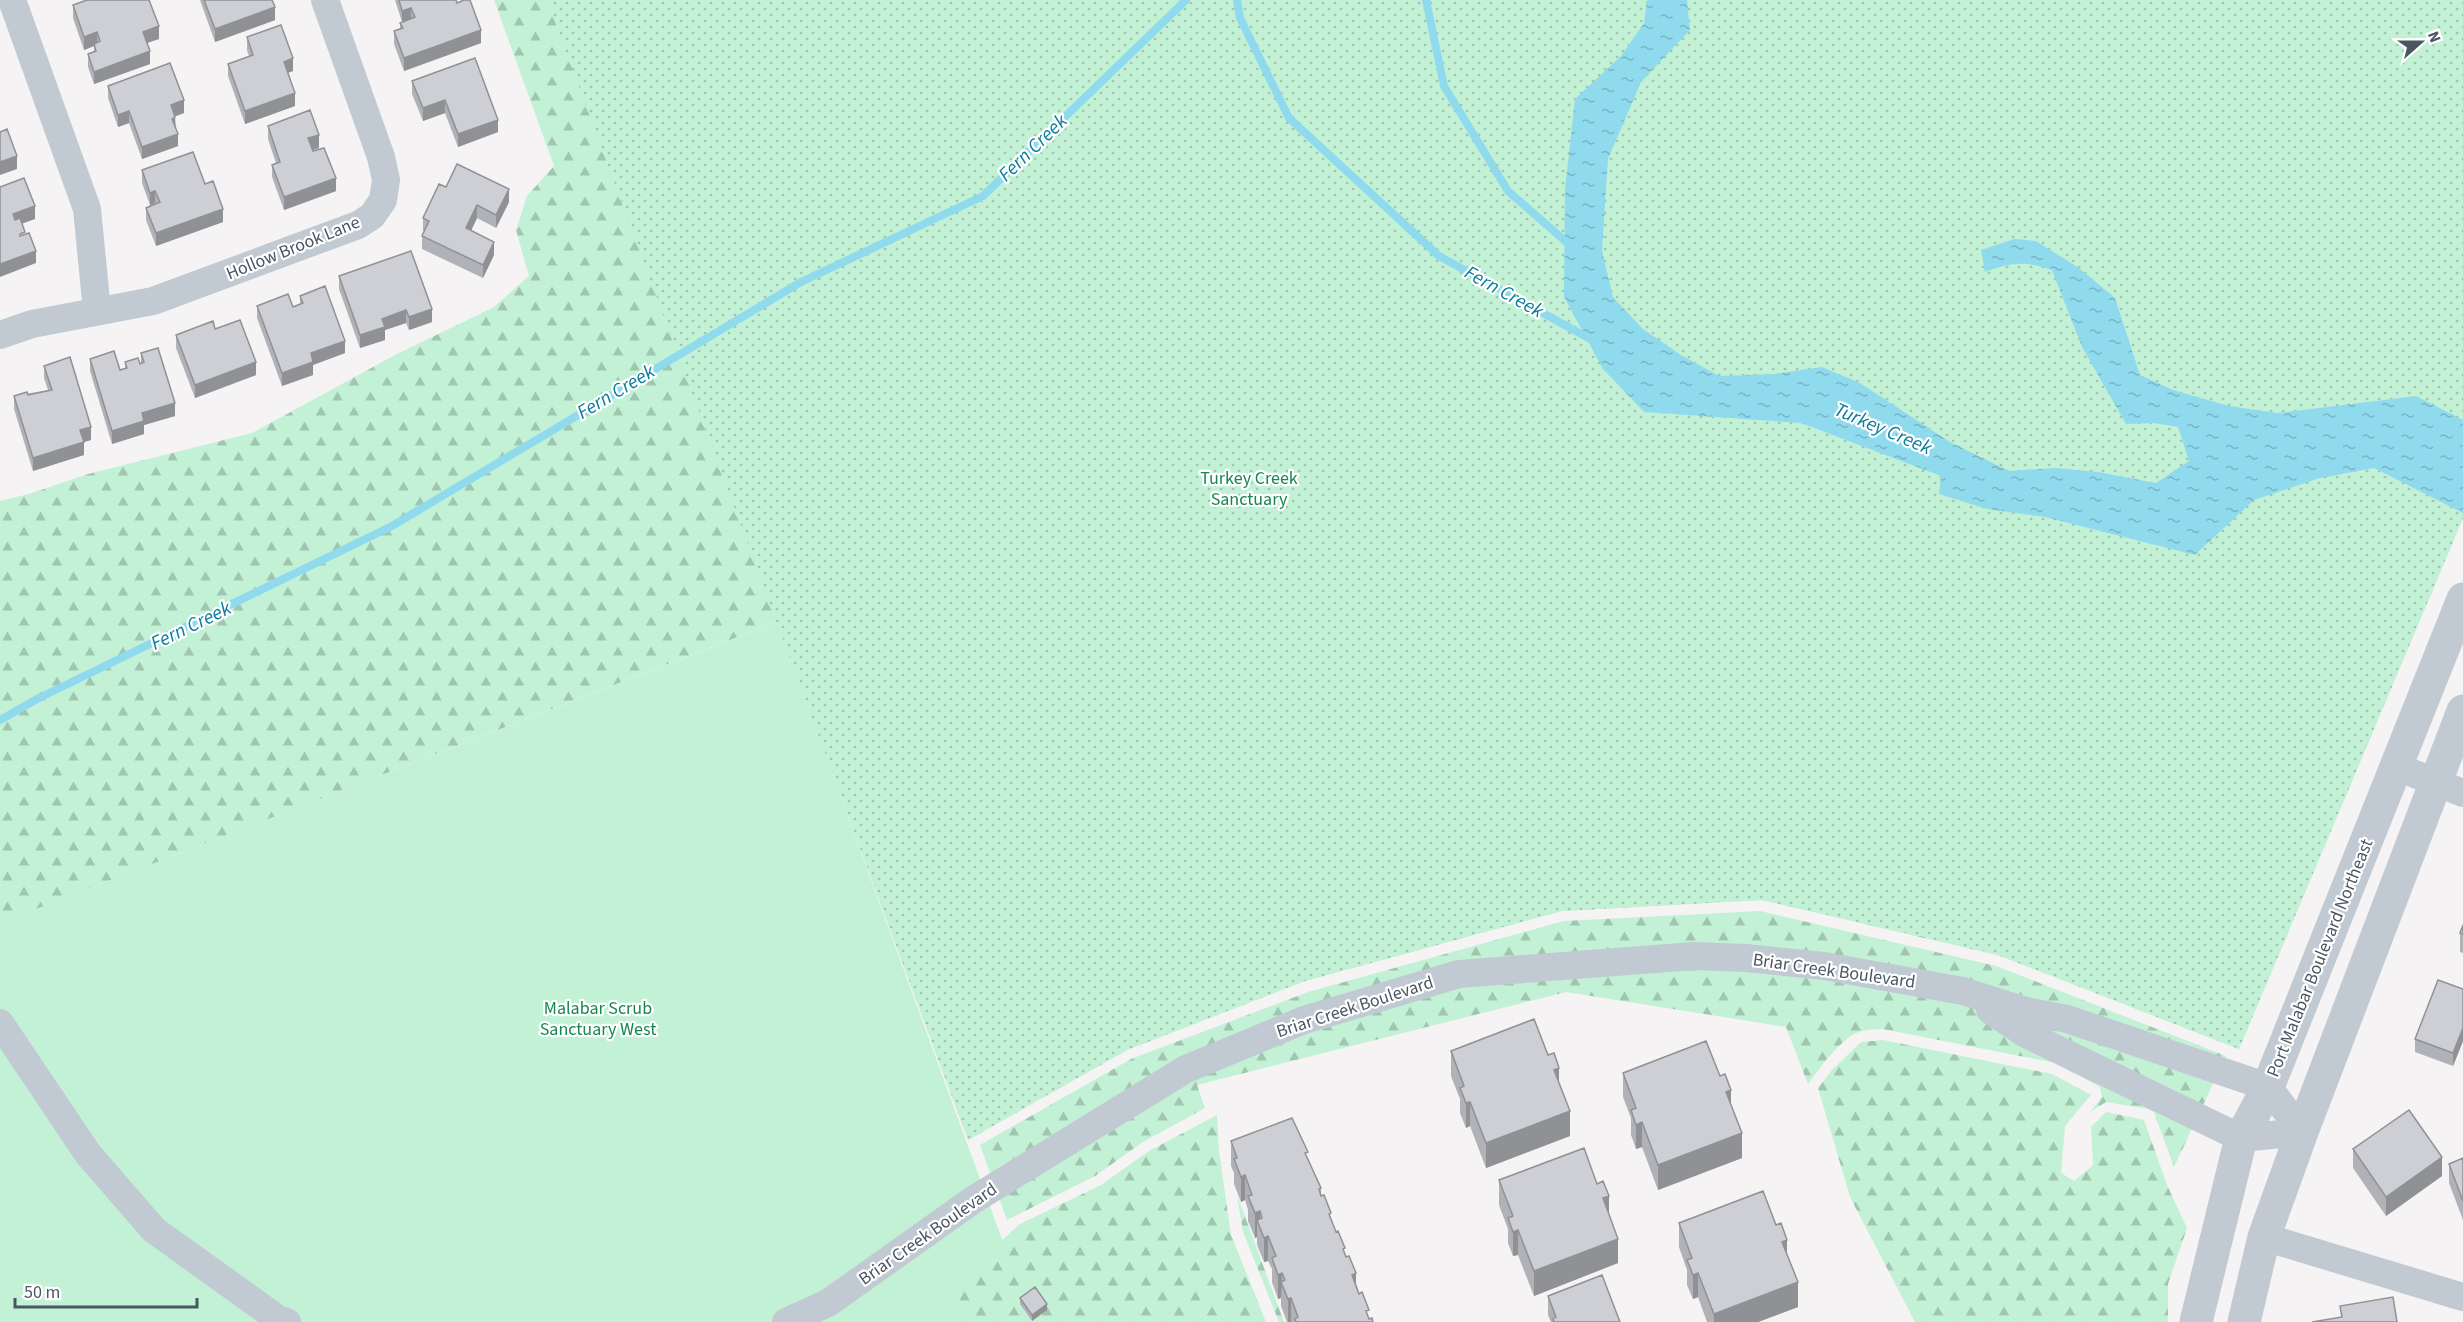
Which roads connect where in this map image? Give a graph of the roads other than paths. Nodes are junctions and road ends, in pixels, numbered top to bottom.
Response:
1 (12, 0) edge
2 (325, 0) edge
3 (96, 311) junction
4 (0, 335) edge
5 (2463, 599) edge
6 (2463, 711) edge
7 (2397, 767) junction
8 (2449, 787) edge
9 (1963, 992) junction
10 (0, 1023) edge
11 (2268, 1087) junction
12 (2302, 1132) junction
13 (2241, 1138) junction
14 (2264, 1237) junction
15 (2463, 1297) edge
16 (287, 1322) edge
17 (786, 1322) edge
18 (2196, 1322) edge
19 (2244, 1322) edge

1 - 3 street
2 - 3 street, Hollow Brook Lane
3 - 4 street, Hollow Brook Lane
5 - 7 street, Port Malabar Boulevard Northeast
6 - 8 street
7 - 8 street
7 - 11 street, Port Malabar Boulevard Northeast
8 - 12 street
9 - 11 street, Briar Creek Boulevard
9 - 13 street, Briar Creek Boulevard
9 - 17 street, Briar Creek Boulevard
10 - 16 street
11 - 12 street
11 - 13 street, Port Malabar Boulevard Northeast
12 - 13 street
12 - 14 street
13 - 18 street, Port Malabar Boulevard Northeast
14 - 15 street
14 - 19 street

